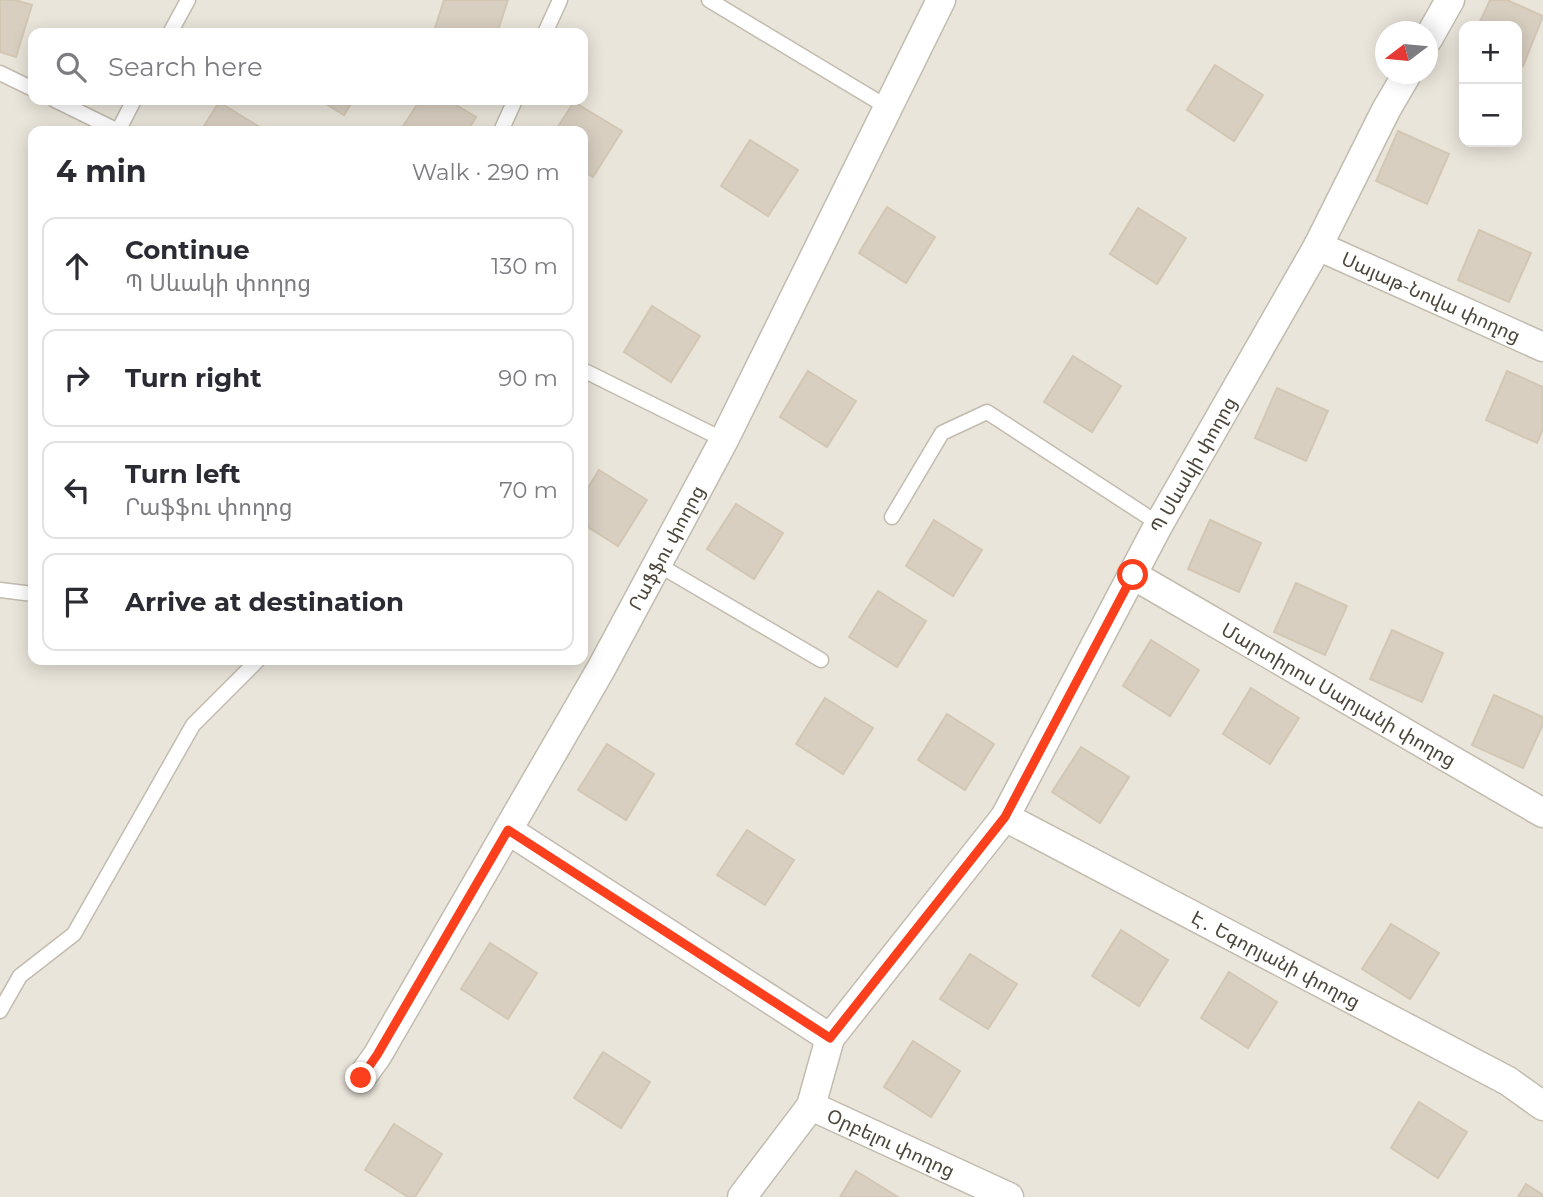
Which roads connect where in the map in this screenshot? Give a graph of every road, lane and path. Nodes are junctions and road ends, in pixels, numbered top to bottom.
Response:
1 (188, 0) edge
2 (560, 0) edge
3 (709, 0) edge
4 (941, 0) edge
5 (1450, 0) edge
6 (1438, 21) edge
7 (173, 28) edge
8 (547, 28) edge
9 (0, 73) edge
10 (1401, 84) edge
11 (28, 87) edge
12 (65, 105) edge
13 (131, 105) edge
14 (513, 105) edge
15 (887, 107) junction
16 (108, 126) edge
17 (121, 126) edge
18 (503, 126) edge
19 (1318, 246) junction
20 (1543, 347) edge
21 (588, 372) edge
22 (724, 440) junction
23 (892, 517) dead end
24 (1158, 524) junction
25 (657, 565) junction
26 (1133, 575) junction
27 (0, 590) edge
28 (28, 593) edge
29 (821, 660) dead end
30 (253, 665) edge
31 (1543, 813) edge
32 (1005, 817) junction
33 (508, 830) junction
34 (0, 1011) edge
35 (830, 1038) junction
36 (361, 1078) dead end
37 (811, 1106) junction
38 (1543, 1106) edge
39 (742, 1197) edge
40 (1009, 1197) edge

1 - 7 lane
2 - 8 lane
3 - 15 lane
4 - 15 street, Րաֆֆու փողոց
5 - 6 street
9 - 11 lane
10 - 19 street, Պ Սևակի փողոց
12 - 16 lane
13 - 17 lane
14 - 18 lane
15 - 22 street, Րաֆֆու փողոց
19 - 20 street, Սայաթ-Նովա փողոց
19 - 24 street, Պ Սևակի փողոց
21 - 22 lane
22 - 25 street, Րաֆֆու փողոց
23 - 24 lane
24 - 26 street, Պ Սևակի փողոց
25 - 29 lane
25 - 33 street, Րաֆֆու փողոց
26 - 31 street, Մարտիրոս Սարյանի փողոց
26 - 32 street, Պ Սևակի փողոց
27 - 28 lane
30 - 34 lane
32 - 35 street, Պ Սևակի փողոց
32 - 38 street, Է․ Եգորյանի փողոց
33 - 35 street
33 - 36 street, Րաֆֆու փողոց
35 - 37 street, Պ Սևակի փողոց
37 - 39 street, Պ Սևակի փողոց
37 - 40 street, Օրբելու փողոց

